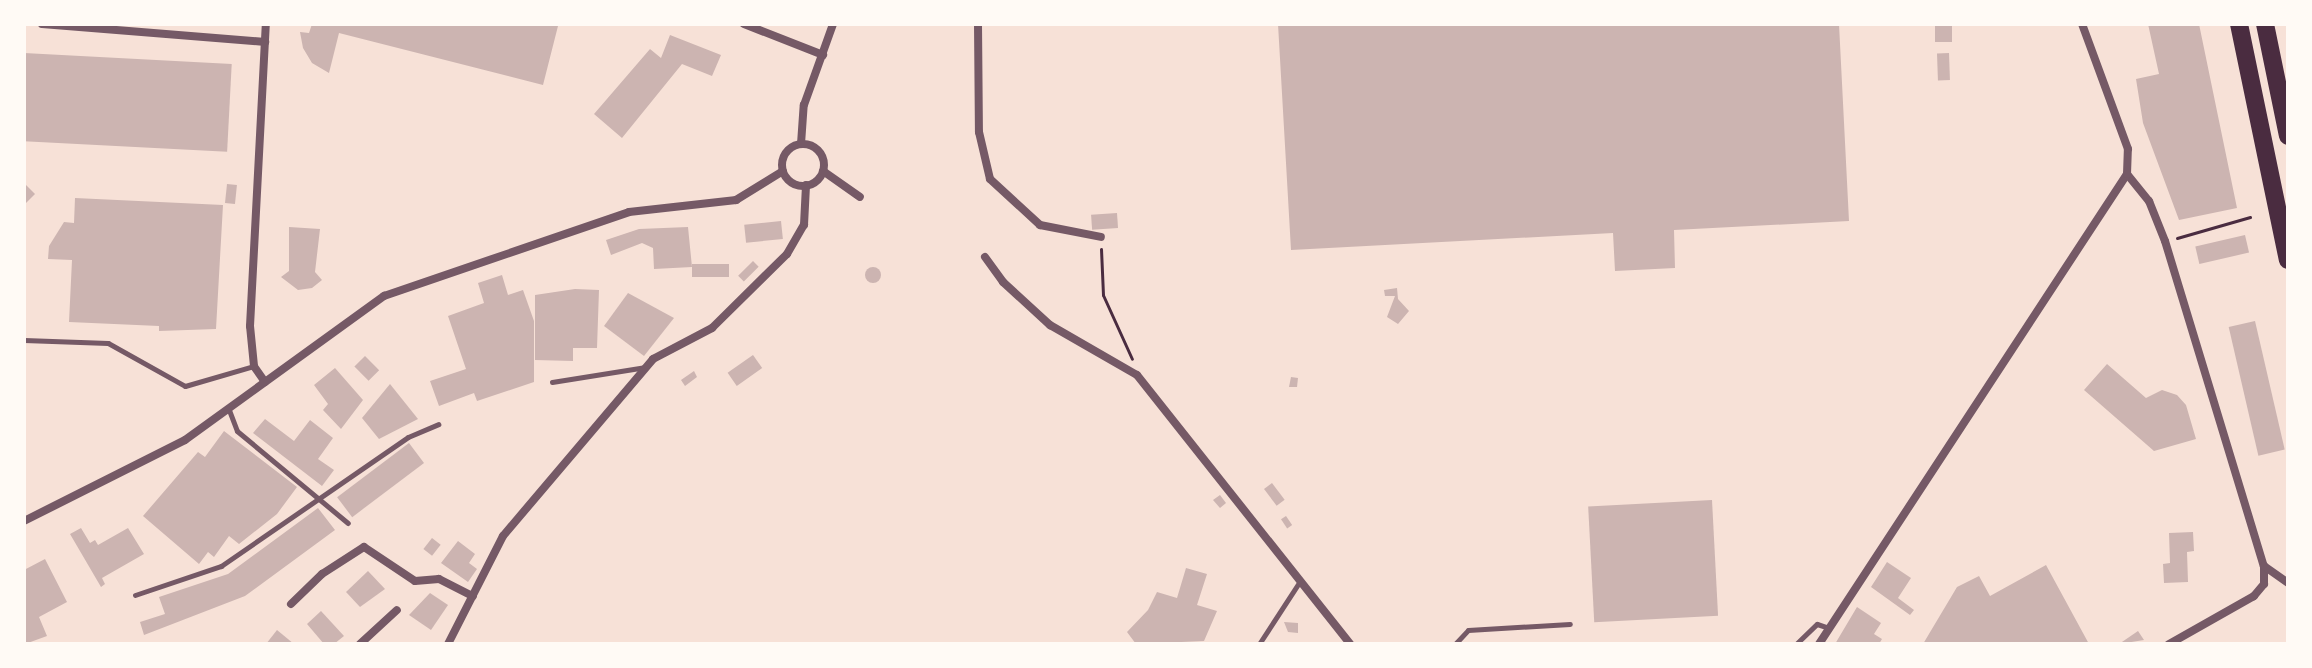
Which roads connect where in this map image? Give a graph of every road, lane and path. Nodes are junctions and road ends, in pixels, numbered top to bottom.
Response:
1 (42, 24) edge
2 (266, 24) edge
3 (744, 24) edge
4 (833, 24) edge
5 (978, 24) edge
6 (2082, 24) edge
7 (2239, 24) edge
8 (2265, 24) edge
9 (265, 42) junction
10 (823, 55) junction
11 (2288, 136) edge
12 (801, 144) junction
13 (783, 171) junction
14 (823, 171) junction
15 (2127, 174) junction
16 (806, 185) junction
17 (860, 197) dead end
18 (2250, 217) dead end
19 (1101, 237) joint
20 (2165, 241) junction
21 (985, 257) dead end
22 (2288, 260) edge
23 (24, 340) edge
24 (254, 366) junction
25 (647, 367) junction
26 (1137, 375) junction
27 (265, 382) junction
28 (552, 382) dead end
29 (229, 409) junction
30 (438, 424) dead end
31 (320, 496) junction
32 (24, 521) edge
33 (348, 523) dead end
34 (2264, 566) junction
35 (1300, 580) junction
36 (2288, 583) edge
37 (135, 595) dead end
38 (473, 596) junction
39 (291, 604) dead end
40 (397, 610) dead end
41 (1570, 624) dead end
42 (1829, 628) junction
43 (360, 644) edge
44 (448, 644) edge
45 (1259, 644) edge
46 (1350, 644) edge
47 (1455, 644) edge
48 (1796, 644) edge
49 (1819, 644) edge
50 (2169, 644) edge

1 - 9 street
2 - 9 street
3 - 10 street
4 - 10 street
5 - 19 street
6 - 15 street
7 - 22 highway
8 - 11 highway
9 - 24 street
10 - 12 street
12 - 13 street
12 - 14 street
13 - 16 street
13 - 27 street
14 - 16 street
14 - 17 street
15 - 20 street
15 - 42 street
16 - 25 street
18 - 20 path
19 - 26 path
20 - 34 street
21 - 26 street
23 - 24 lane
24 - 27 street
25 - 28 lane
25 - 38 street
26 - 35 street
27 - 29 street
29 - 31 lane
29 - 32 street
30 - 31 lane
31 - 33 lane
31 - 37 lane
34 - 36 street
34 - 50 street
35 - 45 lane
35 - 46 street
38 - 39 street
38 - 44 street
40 - 43 street
41 - 47 lane
42 - 48 lane
42 - 49 street

